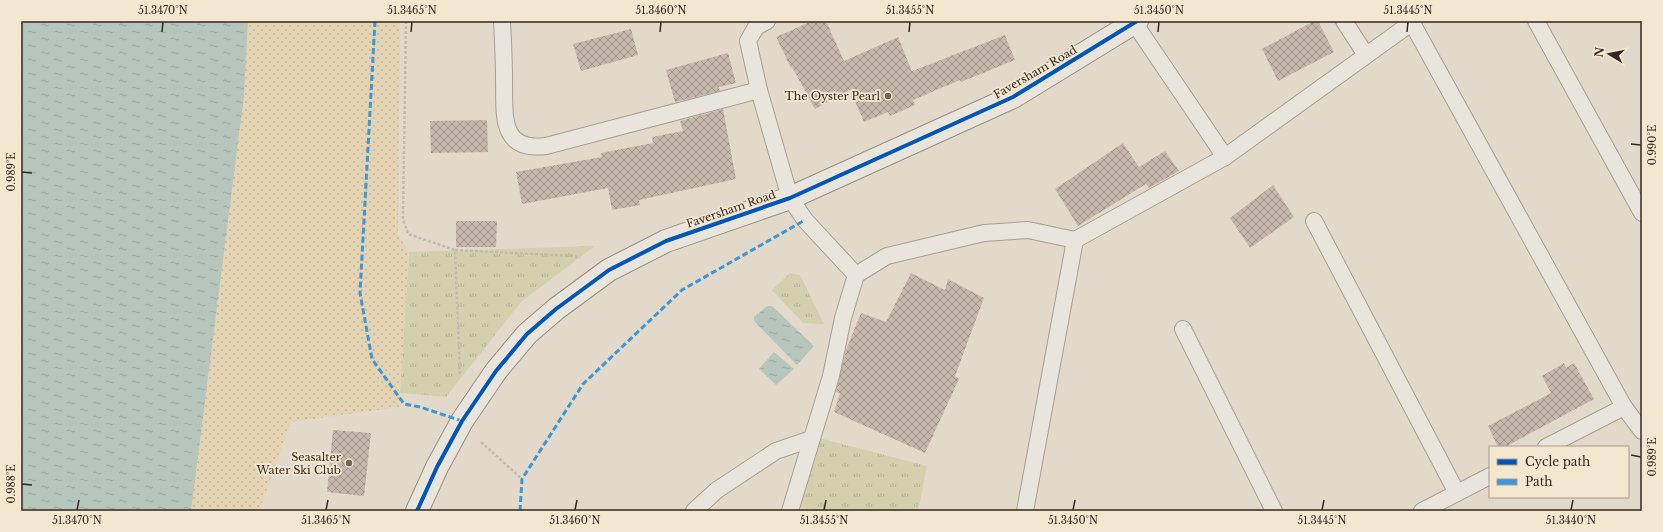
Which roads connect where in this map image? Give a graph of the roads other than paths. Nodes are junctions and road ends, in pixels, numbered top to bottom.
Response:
1 (502, 21) edge
2 (767, 21) edge
3 (1344, 21) edge
4 (1536, 21) edge
5 (1136, 22) edge
6 (1413, 22) edge
7 (1366, 55) junction
8 (759, 90) junction
9 (1225, 158) junction
10 (790, 198) junction
11 (1642, 213) edge
12 (1314, 221) dead end
13 (1075, 240) junction
14 (856, 275) junction
15 (1183, 329) dead end
16 (1624, 407) junction
17 (1642, 431) edge
18 (811, 439) junction
19 (1548, 446) edge
20 (1489, 477) edge
21 (1457, 493) junction
22 (417, 511) edge
23 (694, 511) edge
24 (790, 511) edge
25 (1025, 511) edge
26 (1274, 511) edge
27 (1422, 511) edge

1 - 8 lane
2 - 8 lane
3 - 7 lane
4 - 11 lane
5 - 9 lane
5 - 10 street, Faversham Road
6 - 7 lane
6 - 16 lane
7 - 9 lane
8 - 10 lane
9 - 13 lane
10 - 14 lane
10 - 22 street, Faversham Road
12 - 21 lane
13 - 14 lane
13 - 25 lane
14 - 18 lane
15 - 26 lane
16 - 17 lane
16 - 19 lane
18 - 23 lane
18 - 24 lane
20 - 21 lane
21 - 27 lane

